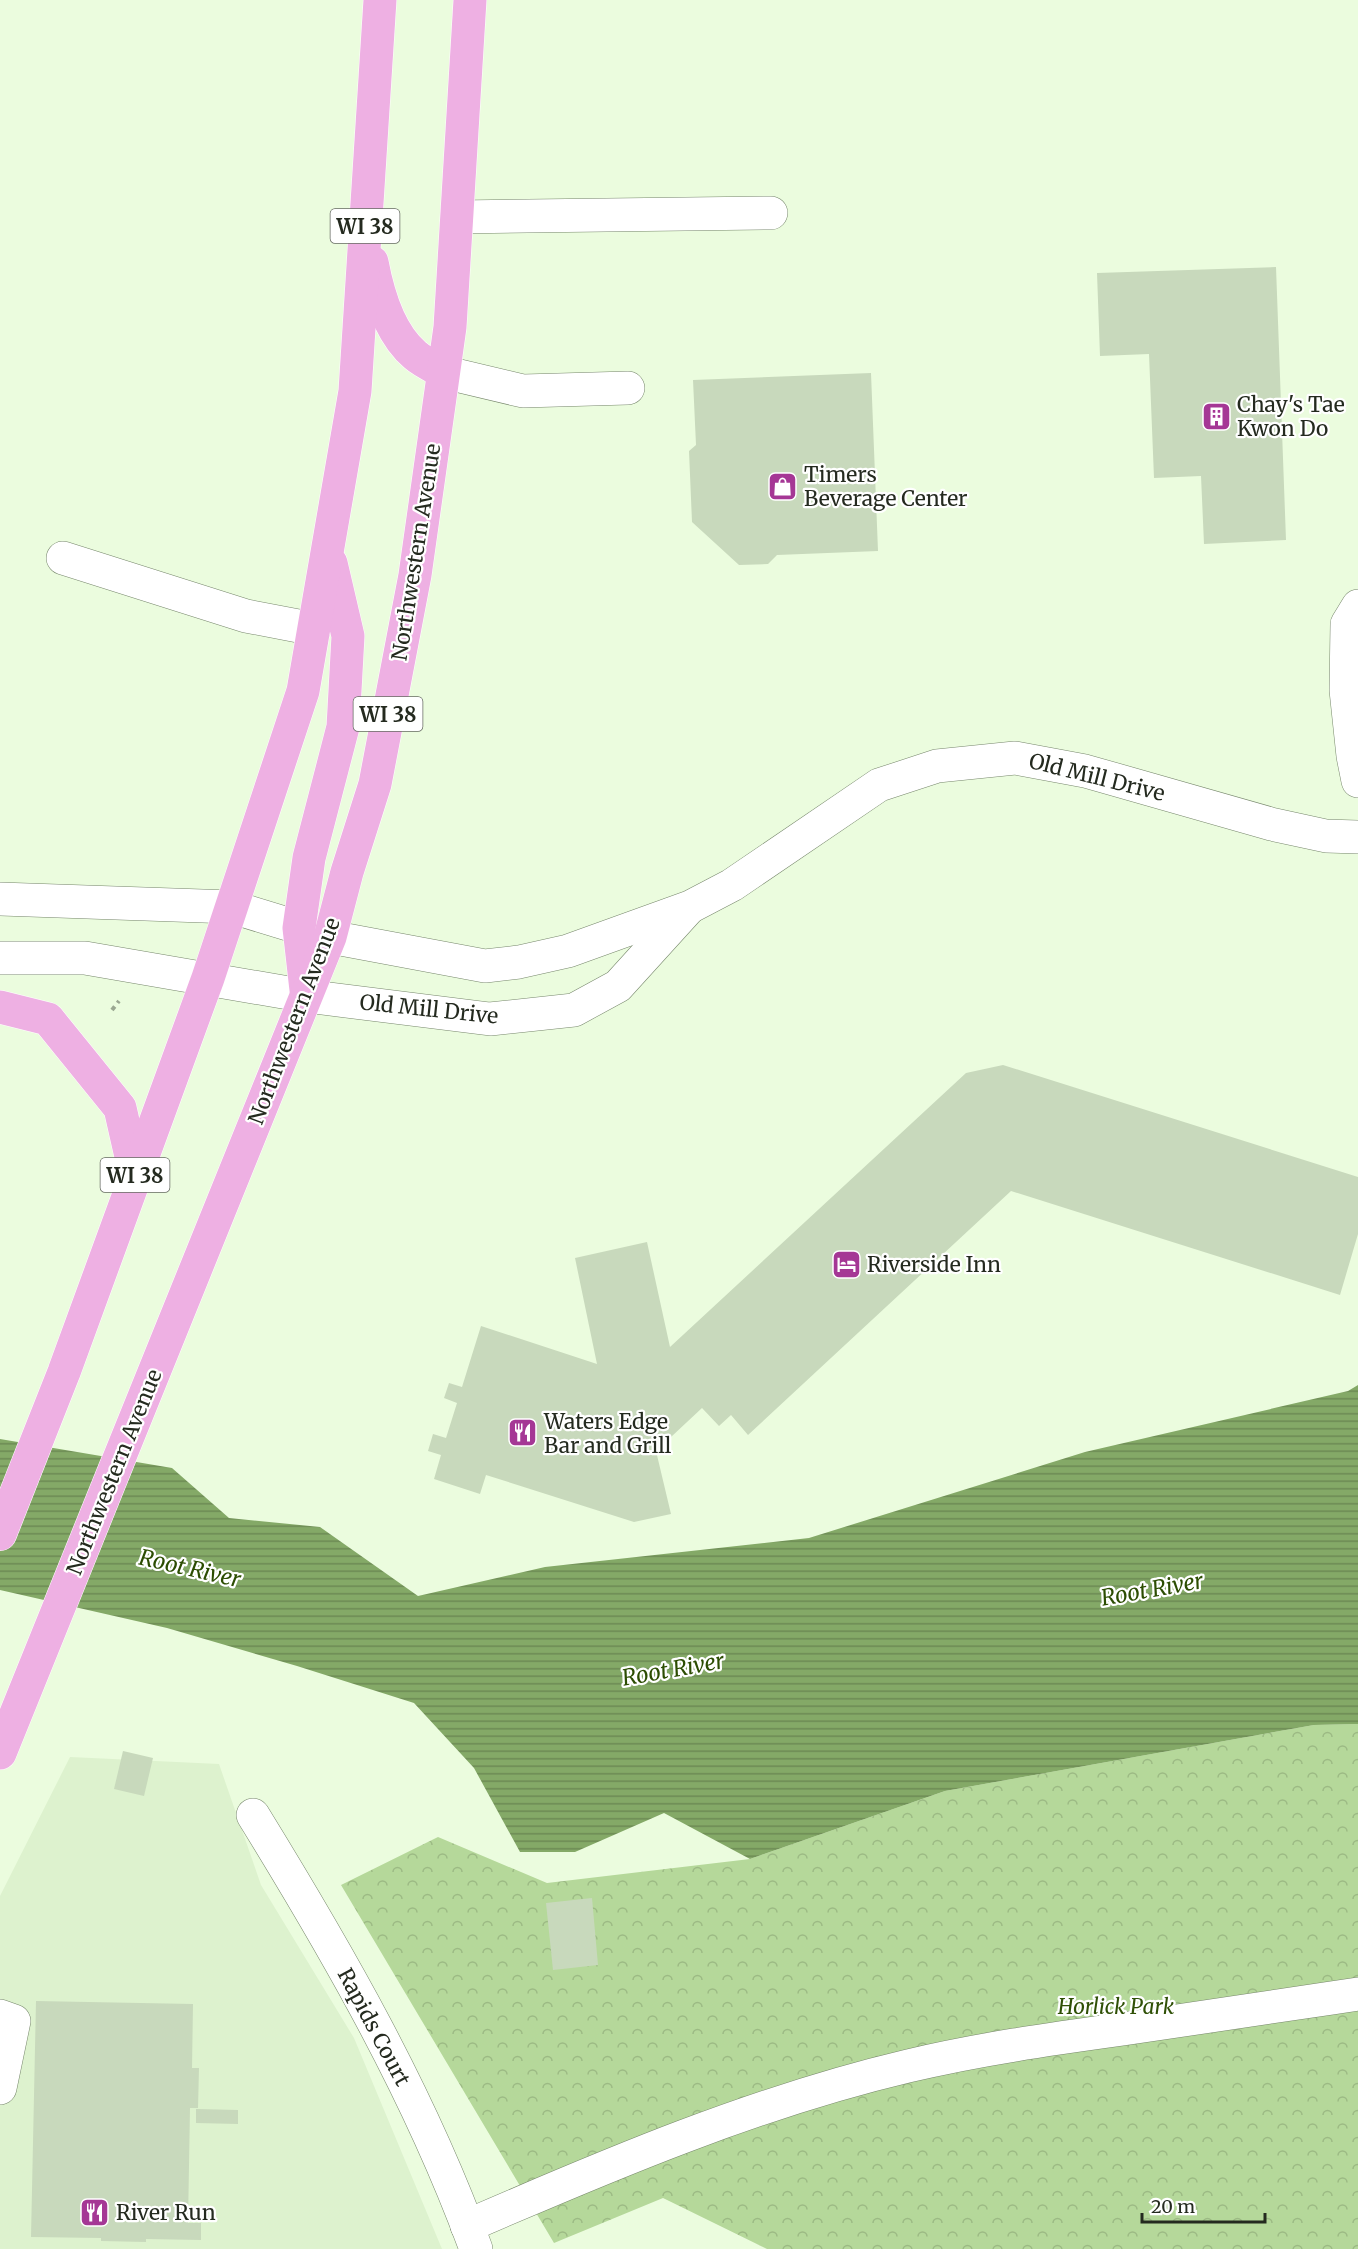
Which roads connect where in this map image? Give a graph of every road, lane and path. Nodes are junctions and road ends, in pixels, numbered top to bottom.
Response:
1 (380, 0) edge
2 (470, 0) edge
3 (771, 213) dead end
4 (457, 217) junction
5 (365, 227) junction
6 (443, 372) junction
7 (628, 387) dead end
8 (328, 547) junction
9 (63, 558) dead end
10 (1358, 606) edge
11 (314, 629) junction
12 (1358, 781) edge
13 (1358, 837) edge
14 (0, 899) edge
15 (232, 907) junction
16 (690, 907) junction
17 (299, 928) junction
18 (330, 937) junction
19 (0, 958) edge
20 (208, 978) junction
21 (306, 996) junction
22 (0, 1007) edge
23 (135, 1174) junction
24 (0, 1534) edge
25 (0, 1753) edge
26 (253, 1815) dead end
27 (1358, 1994) edge
28 (0, 2016) edge
29 (0, 2088) edge
30 (471, 2237) edge

1 - 5 main road, WI 38
2 - 4 main road, Northwestern Avenue / WI 38
3 - 4 street
4 - 6 main road, Northwestern Avenue / WI 38
5 - 6 main road
5 - 8 main road, WI 38
6 - 7 street
6 - 18 main road, Northwestern Avenue / WI 38
8 - 11 main road, WI 38
8 - 17 main road
9 - 11 street
10 - 12 street
11 - 15 main road, WI 38
13 - 16 street, Old Mill Drive
14 - 15 street, Old Mill Drive
15 - 17 street, Old Mill Drive
15 - 20 main road, WI 38
16 - 18 street, Old Mill Drive
16 - 21 street, Old Mill Drive
17 - 18 street, Old Mill Drive
17 - 21 main road
18 - 21 main road, Northwestern Avenue / WI 38
19 - 20 street, Old Mill Drive
20 - 21 street, Old Mill Drive
20 - 23 main road, WI 38
21 - 25 main road, Northwestern Avenue / WI 38
22 - 23 main road
23 - 24 main road, WI 38
26 - 30 street, Rapids Court
27 - 30 street
28 - 29 street

